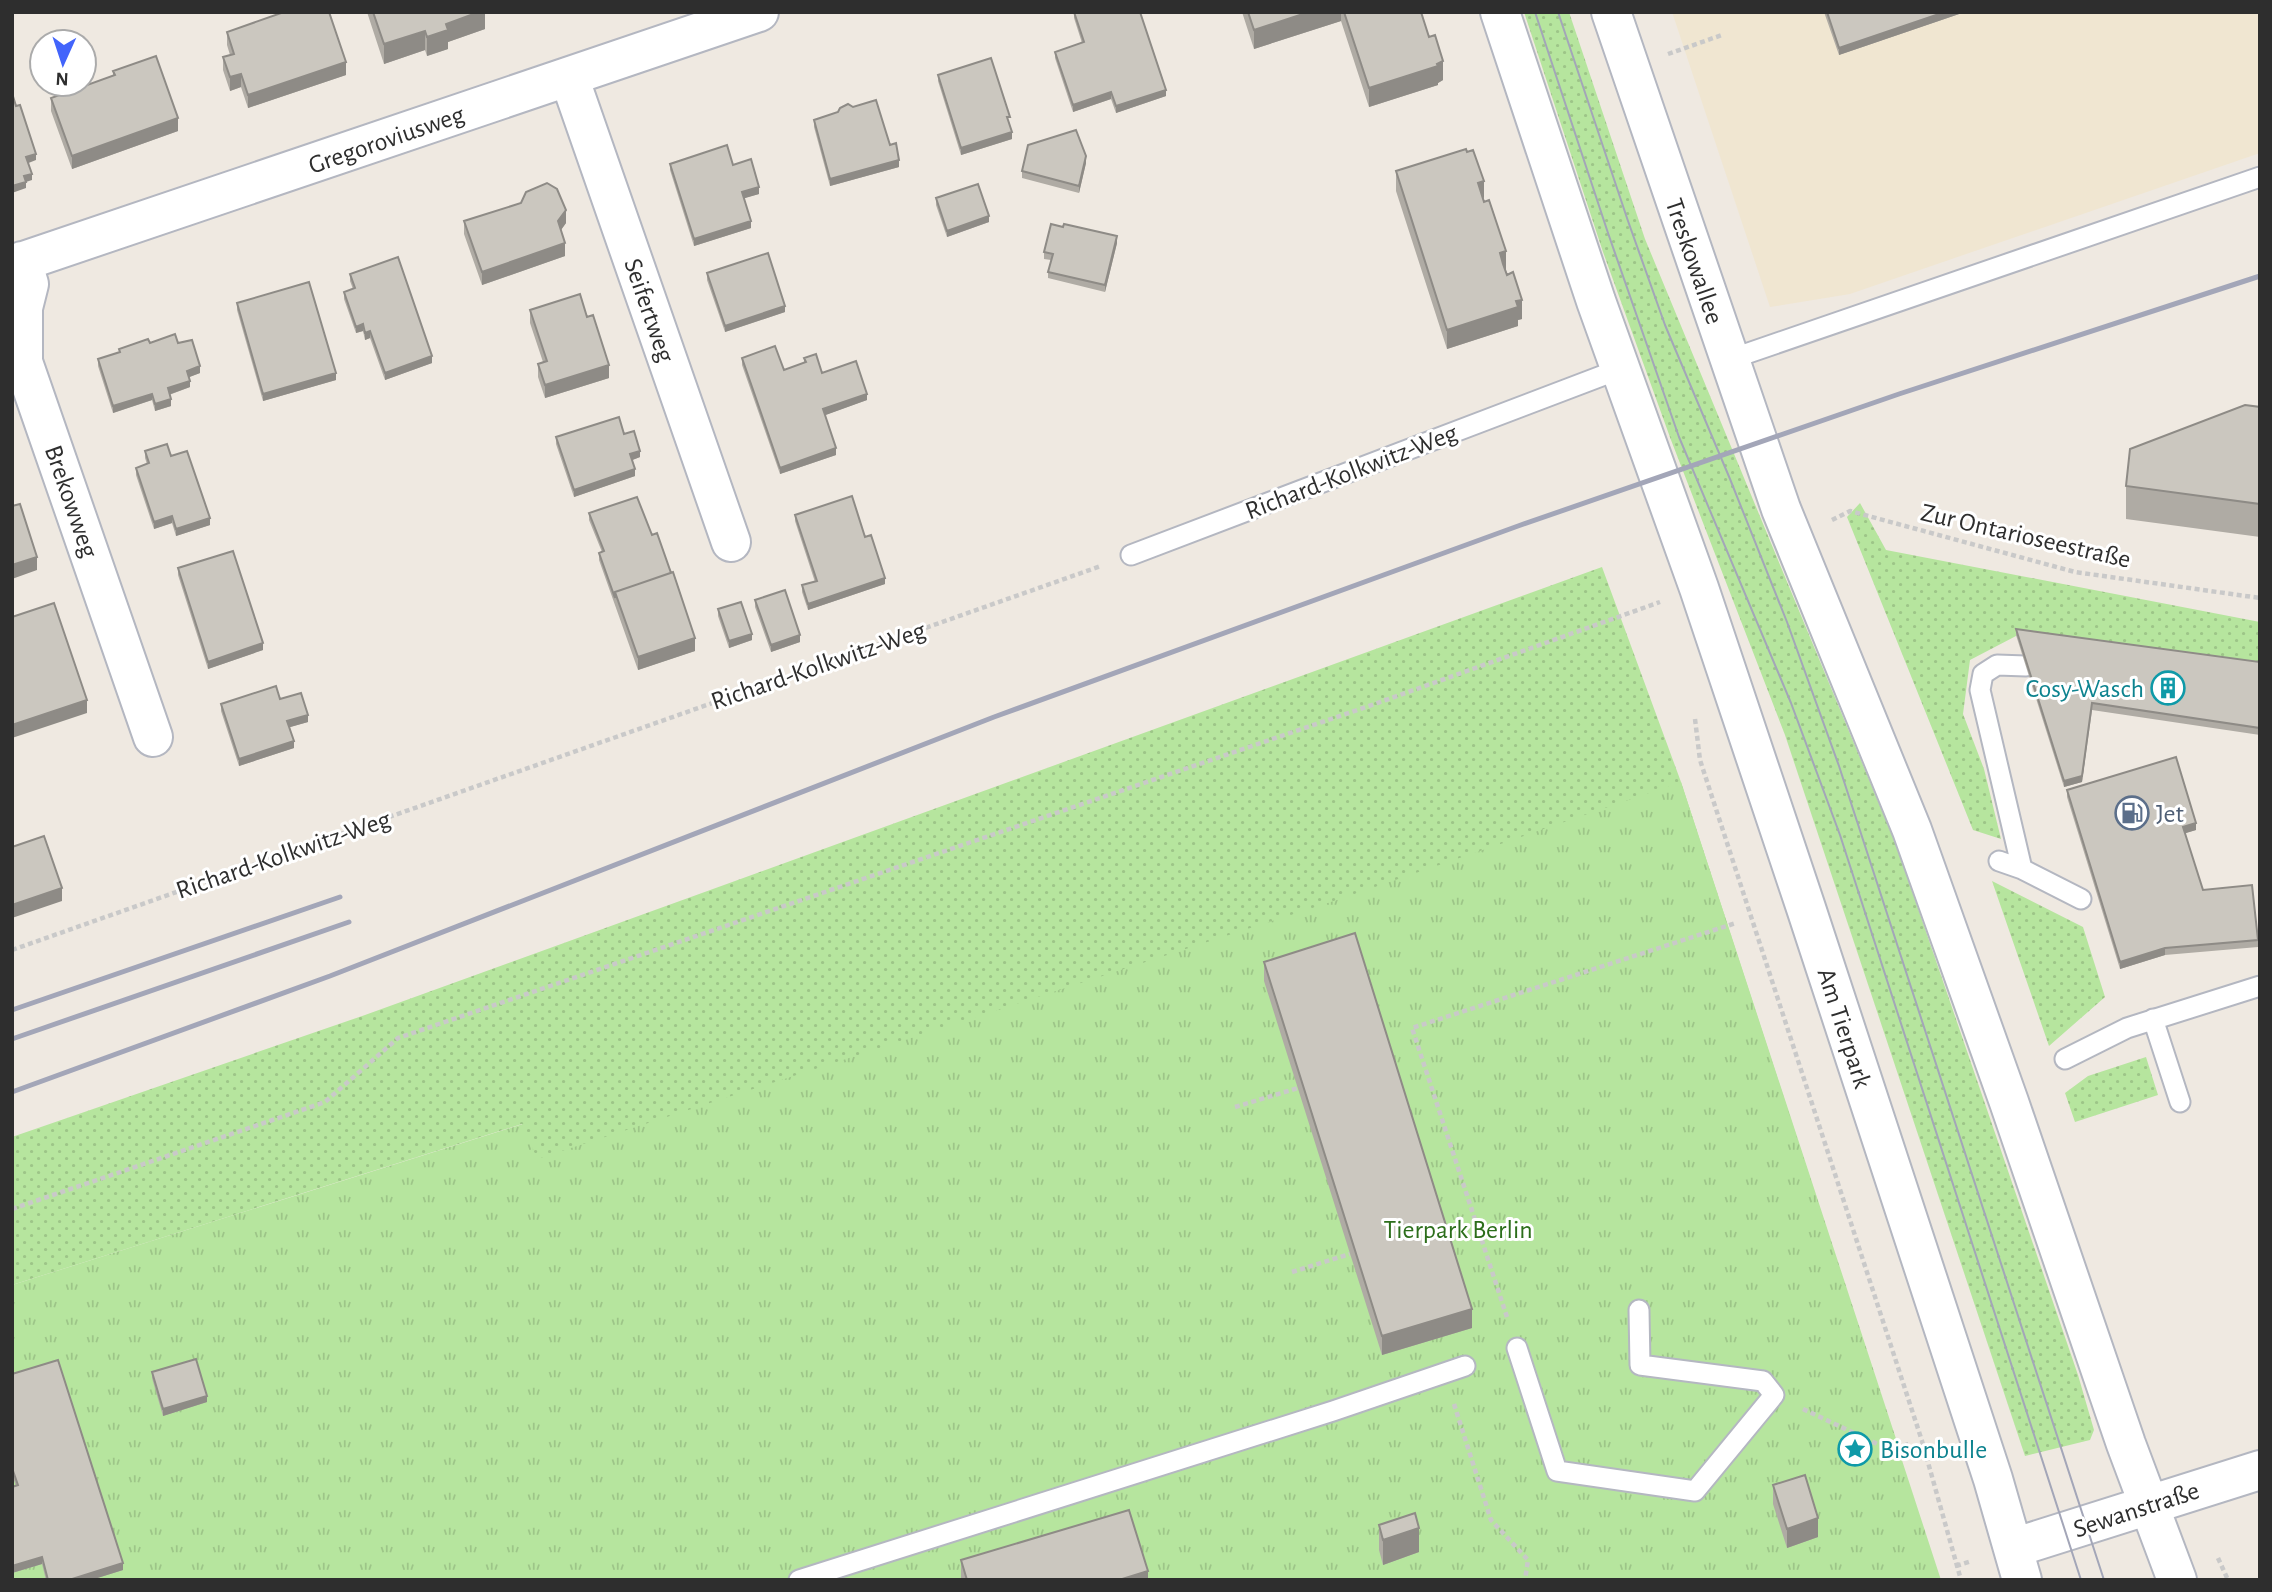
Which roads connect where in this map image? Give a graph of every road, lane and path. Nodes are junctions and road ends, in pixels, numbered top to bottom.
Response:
1 (1500, 12) edge
2 (1611, 12) edge
3 (743, 15) edge
4 (1723, 35) dead end
5 (1667, 54) dead end
6 (569, 77) junction
7 (2260, 177) edge
8 (17, 263) edge
9 (1728, 360) junction
10 (1620, 369) junction
11 (1828, 522) dead end
12 (731, 542) dead end
13 (1131, 555) joint
14 (1654, 592) dead end
15 (2260, 598) edge
16 (1658, 603) dead end
17 (1626, 614) dead end
18 (2026, 666) edge
19 (1695, 718) dead end
20 (153, 737) dead end
21 (1999, 861) dead end
22 (2022, 869) junction
23 (2081, 899) dead end
24 (1736, 923) dead end
25 (12, 950) edge
26 (2260, 986) edge
27 (2153, 1019) junction
28 (2065, 1059) dead end
29 (1298, 1088) edge
30 (2180, 1102) dead end
31 (1235, 1107) dead end
32 (12, 1209) edge
33 (1350, 1254) edge
34 (1292, 1272) dead end
35 (1639, 1310) dead end
36 (1517, 1348) joint
37 (1465, 1366) dead end
38 (1445, 1373) junction
39 (1774, 1395) junction
40 (1909, 1444) dead end
41 (2260, 1470) edge
42 (2150, 1505) junction
43 (2017, 1564) edge
44 (799, 1580) edge
45 (1525, 1580) edge
46 (1961, 1580) edge
47 (2177, 1580) edge

1 - 10 main road
2 - 9 main road, Treskowallee
3 - 6 main road, Gregoroviusweg
4 - 5 path
6 - 8 main road, Gregoroviusweg
6 - 12 main road, Seifertweg
7 - 9 lane
8 - 20 main road, Brekowweg
9 - 42 main road, Treskowallee
10 - 13 lane, Richard-Kolkwitz-Weg
10 - 43 main road, Am Tierpark
11 - 15 path, Zur Ontarioseestraße
13 - 25 path, Richard-Kolkwitz-Weg
14 - 16 path
17 - 32 path
18 - 22 lane
19 - 46 path
21 - 22 lane
22 - 23 lane
24 - 36 path
26 - 27 lane
27 - 28 lane
27 - 30 lane
29 - 31 path
33 - 34 path
35 - 39 lane
36 - 39 lane
37 - 38 lane
38 - 44 lane
38 - 45 path
39 - 40 path
41 - 42 main road, Sewanstraße
42 - 43 main road, Sewanstraße
42 - 47 main road

